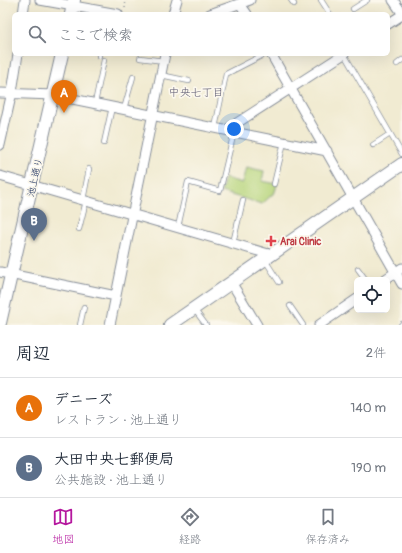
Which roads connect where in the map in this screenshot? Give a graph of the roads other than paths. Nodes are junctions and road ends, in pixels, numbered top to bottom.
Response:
1 (25, 0) edge
2 (40, 0) edge
3 (177, 0) edge
4 (250, 0) edge
5 (321, 0) edge
6 (367, 0) edge
7 (393, 0) edge
8 (238, 2) edge
9 (73, 6) edge
10 (353, 10) dead end
11 (23, 12) edge
12 (102, 12) edge
13 (174, 12) edge
14 (215, 12) edge
15 (246, 12) edge
16 (329, 12) edge
17 (402, 14) edge
18 (390, 23) edge
19 (18, 56) edge
20 (62, 56) edge
21 (261, 56) edge
22 (272, 56) edge
23 (341, 56) edge
24 (345, 56) edge
25 (140, 58) dead end
26 (164, 58) edge
27 (104, 60) dead end
28 (402, 60) edge
29 (397, 64) dead end
30 (161, 75) junction
31 (133, 77) dead end
32 (188, 81) dead end
33 (290, 89) junction
34 (12, 92) junction
35 (0, 93) edge
36 (53, 95) junction
37 (95, 103) junction
38 (112, 107) junction
39 (124, 109) junction
40 (153, 115) junction
41 (215, 128) junction
42 (230, 131) junction
43 (390, 134) junction
44 (104, 142) dead end
45 (284, 142) junction
46 (0, 145) edge
47 (373, 145) dead end
48 (327, 151) junction
49 (402, 154) edge
50 (402, 164) edge
51 (89, 169) dead end
52 (0, 176) edge
53 (274, 184) dead end
54 (32, 185) junction
55 (353, 198) junction
56 (84, 200) junction
57 (243, 200) dead end
58 (133, 214) junction
59 (178, 227) junction
60 (79, 229) dead end
61 (233, 243) junction
62 (268, 258) junction
63 (358, 269) dead end
64 (399, 270) edge
65 (6, 273) edge
66 (364, 277) edge
67 (388, 277) edge
68 (229, 279) junction
69 (279, 282) dead end
70 (402, 284) edge
71 (116, 296) junction
72 (354, 301) edge
73 (290, 306) dead end
74 (84, 307) dead end
75 (194, 309) junction
76 (0, 323) edge
77 (323, 324) edge
78 (80, 325) edge
79 (110, 325) edge
80 (170, 325) edge
81 (206, 325) edge
82 (257, 325) edge
83 (303, 325) edge

1 - 11 street
2 - 9 street
3 - 13 street
4 - 8 street
5 - 16 lane
6 - 10 lane
7 - 17 street
8 - 14 street
8 - 15 street
9 - 12 street
17 - 18 street
19 - 34 street
20 - 36 main road, 池上通り
21 - 41 lane
22 - 33 street
23 - 33 street
24 - 43 lane
25 - 26 lane
26 - 30 street
27 - 37 lane
28 - 29 lane
30 - 32 lane
30 - 40 street
31 - 39 lane
33 - 42 street
33 - 48 street
34 - 35 street
34 - 36 street
34 - 46 street
36 - 37 street
36 - 54 main road, 池上通り
37 - 38 street
38 - 39 street
38 - 44 lane
39 - 40 street
40 - 41 street
40 - 58 street
41 - 42 street
42 - 45 street
42 - 59 lane
43 - 47 lane
43 - 49 lane
45 - 48 street
45 - 53 lane
48 - 55 street
50 - 55 main road
51 - 56 lane
52 - 54 street
54 - 56 street
54 - 65 main road, 池上通り
55 - 62 main road
55 - 64 street
56 - 58 street
56 - 60 lane
57 - 61 lane
58 - 59 street
58 - 71 street
59 - 61 street
61 - 62 street
62 - 68 main road
62 - 69 lane
63 - 66 lane
64 - 67 street
64 - 70 street
65 - 71 street
65 - 76 main road, 池上通り
68 - 75 main road
68 - 82 street
71 - 79 street
72 - 77 street
73 - 83 lane
74 - 78 lane
75 - 80 main road
75 - 81 lane

